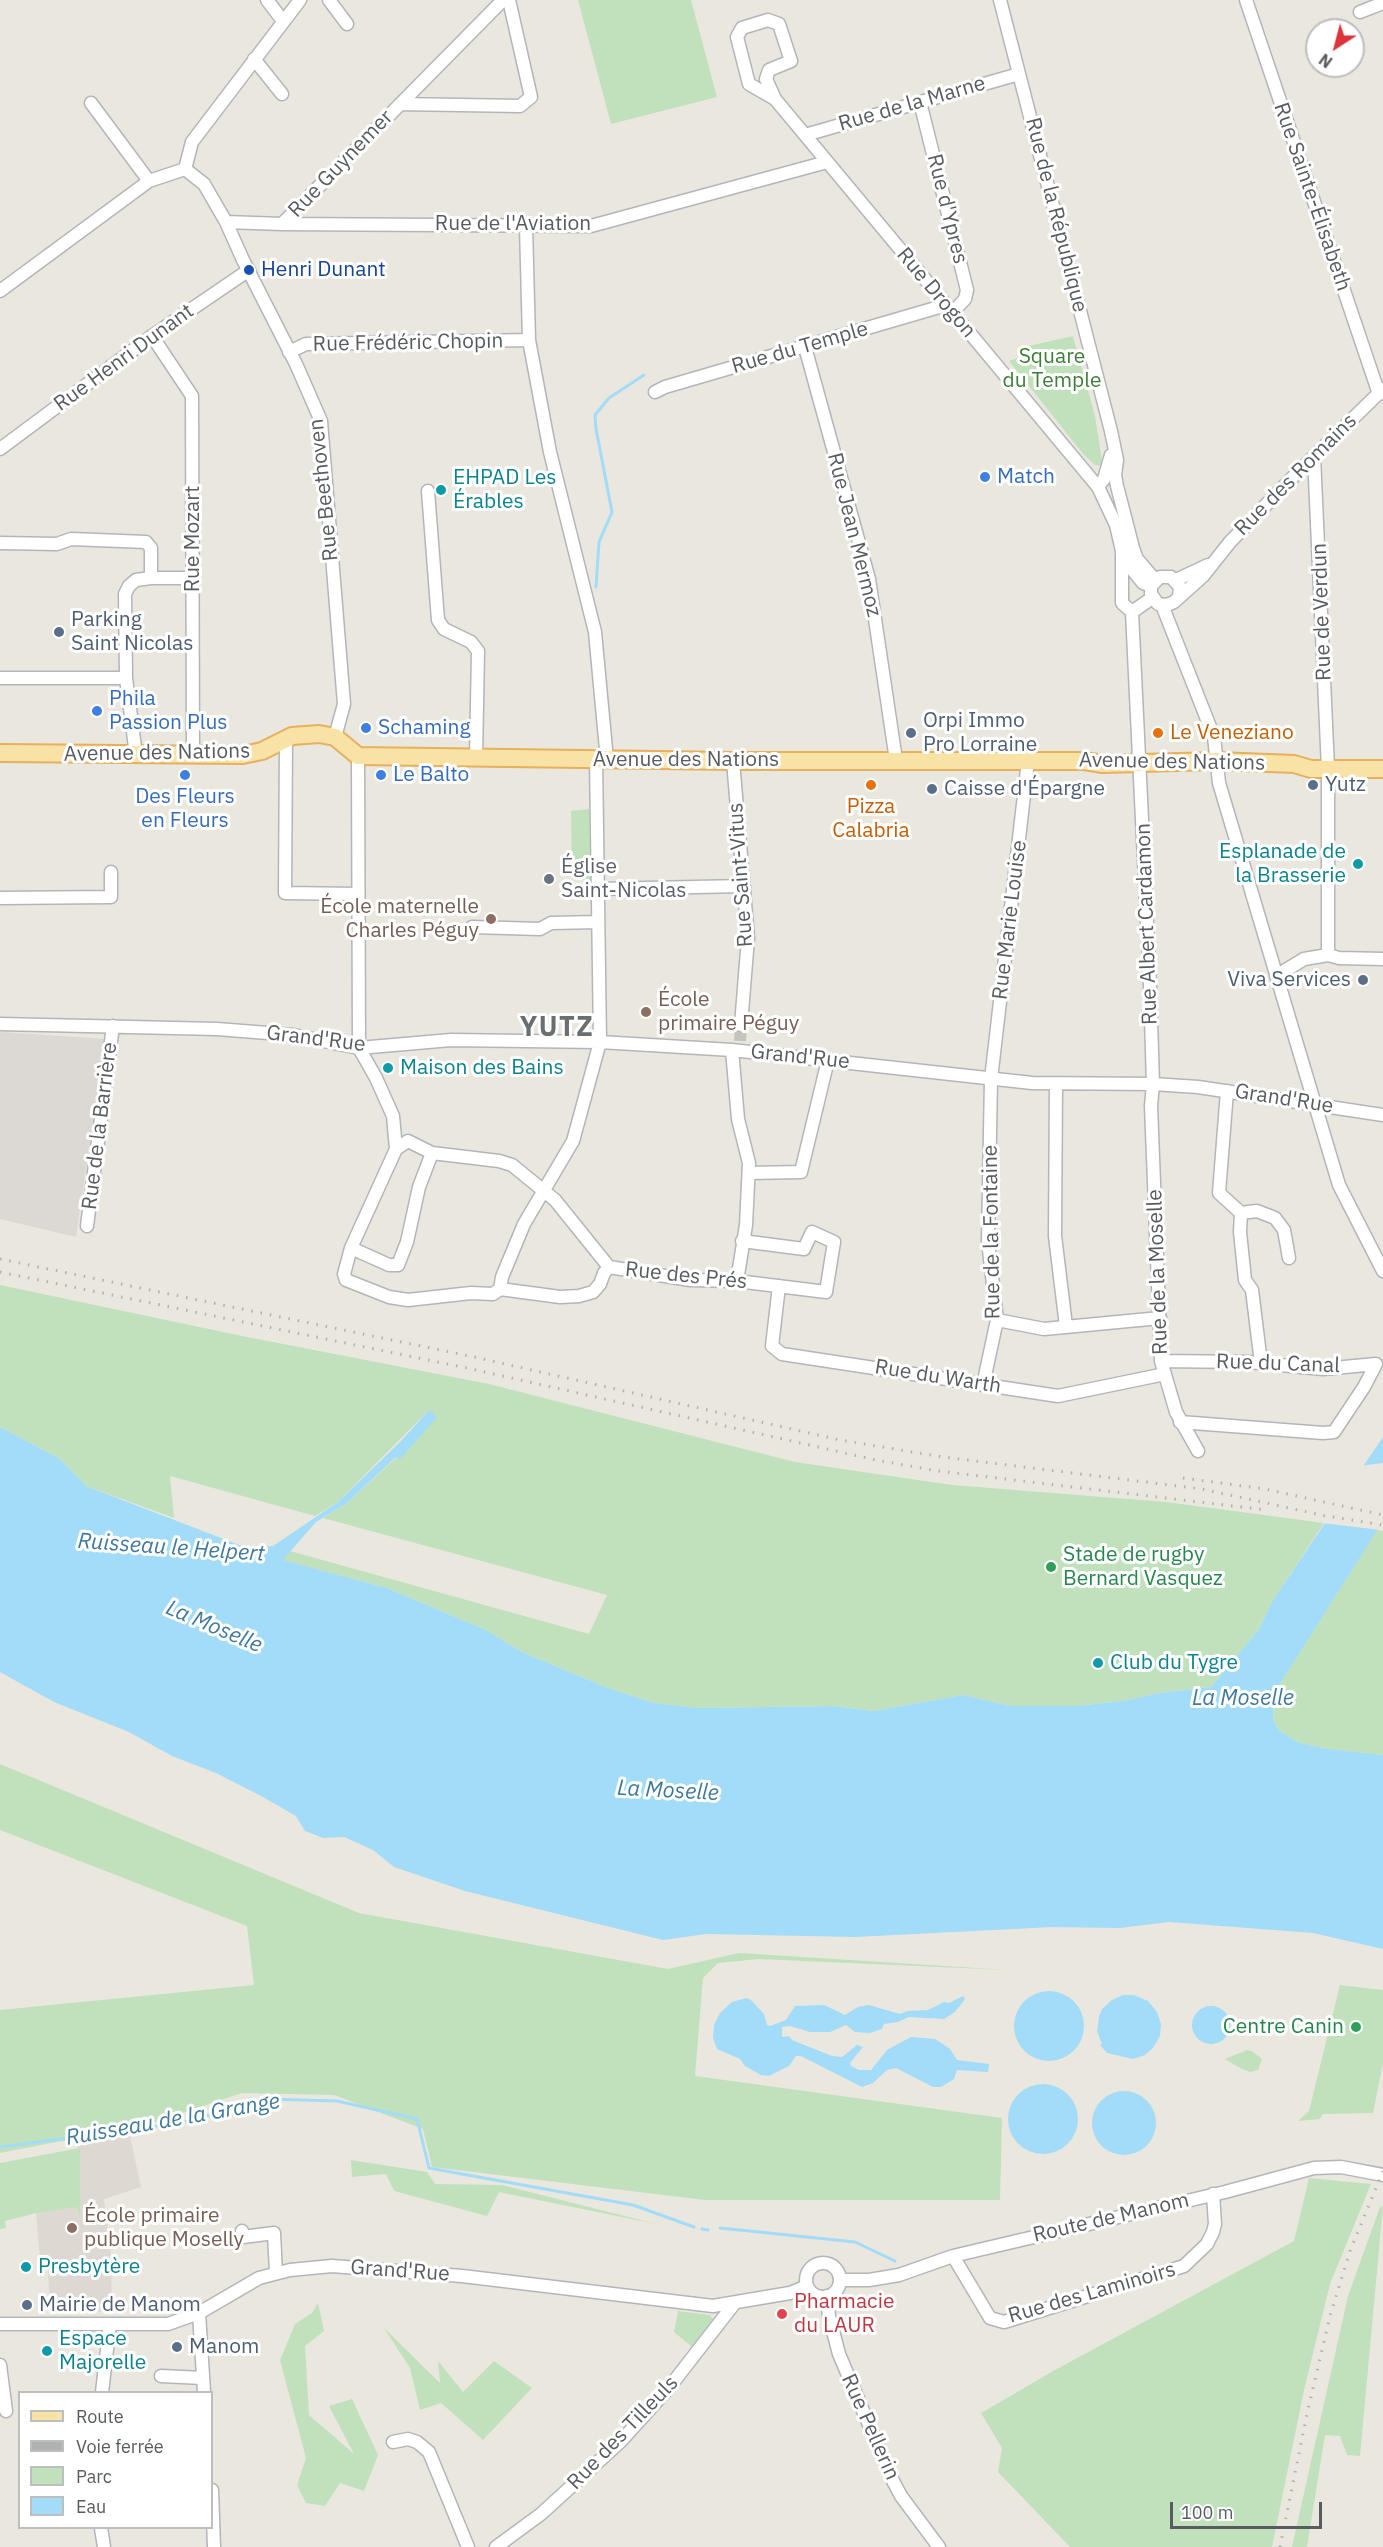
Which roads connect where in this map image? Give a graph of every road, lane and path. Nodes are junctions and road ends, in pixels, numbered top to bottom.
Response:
1 (267, 0) edge
2 (300, 0) edge
3 (329, 0) edge
4 (503, 0) edge
5 (509, 0) edge
6 (1000, 0) edge
7 (1246, 0) edge
8 (1383, 3) edge
9 (1360, 12) dead end
10 (283, 21) junction
11 (347, 24) dead end
12 (254, 59) junction
13 (1019, 74) junction
14 (282, 94) dead end
15 (775, 99) junction
16 (920, 102) junction
17 (91, 103) dead end
18 (400, 105) junction
19 (805, 135) junction
20 (827, 162) junction
21 (185, 169) junction
22 (149, 181) junction
23 (226, 222) junction
24 (282, 224) junction
25 (526, 226) junction
26 (249, 270) junction
27 (0, 291) edge
28 (949, 309) junction
29 (152, 336) junction
30 (529, 340) junction
31 (805, 347) junction
32 (290, 352) junction
33 (655, 392) dead end
34 (1381, 392) edge
35 (1111, 431) junction
36 (0, 449) edge
37 (1314, 456) junction
38 (1101, 483) junction
39 (1117, 486) junction
40 (428, 490) dead end
41 (0, 543) edge
42 (1122, 551) junction
43 (1212, 564) junction
44 (151, 578) junction
45 (193, 578) junction
46 (1176, 580) junction
47 (1155, 592) junction
48 (1179, 596) junction
49 (1132, 612) junction
50 (0, 678) edge
51 (126, 678) junction
52 (335, 737) junction
53 (286, 739) junction
54 (0, 753) edge
55 (136, 755) junction
56 (193, 755) junction
57 (358, 756) junction
58 (476, 758) junction
59 (602, 760) junction
60 (896, 760) junction
61 (733, 761) junction
62 (1028, 761) junction
63 (1217, 761) junction
64 (1140, 763) junction
65 (1328, 769) junction
66 (1383, 769) edge
67 (111, 872) dead end
68 (744, 886) junction
69 (598, 889) junction
70 (358, 894) junction
71 (0, 897) edge
72 (598, 922) junction
73 (472, 927) dead end
74 (1328, 956) junction
75 (1383, 959) edge
76 (1276, 976) junction
77 (0, 1024) edge
78 (741, 1025) tunnel mouth
79 (113, 1026) junction
80 (600, 1042) junction
81 (737, 1047) junction
82 (359, 1048) junction
83 (828, 1060) junction
84 (991, 1079) junction
85 (1056, 1084) junction
86 (1153, 1084) junction
87 (1227, 1090) junction
88 (1315, 1103) junction
89 (1383, 1115) edge
90 (396, 1149) junction
91 (432, 1154) junction
92 (749, 1173) junction
93 (543, 1190) junction
94 (1241, 1214) junction
95 (87, 1226) dead end
96 (742, 1241) junction
97 (351, 1248) junction
98 (1289, 1258) dead end
99 (609, 1268) junction
100 (1383, 1271) edge
101 (738, 1281) junction
102 (779, 1286) junction
103 (497, 1291) junction
104 (1160, 1318) junction
105 (997, 1320) junction
106 (1066, 1326) junction
107 (1161, 1361) junction
108 (1261, 1363) junction
109 (1165, 1374) junction
110 (983, 1385) junction
111 (1180, 1422) junction
112 (1198, 1451) dead end
113 (1383, 2175) edge
114 (1213, 2194) junction
115 (242, 2231) dead end
116 (953, 2256) junction
117 (276, 2273) junction
118 (840, 2280) junction
119 (807, 2286) junction
120 (826, 2296) junction
121 (734, 2304) junction
122 (199, 2313) junction
123 (0, 2324) edge
124 (110, 2324) junction
125 (0, 2365) edge
126 (160, 2376) dead end
127 (203, 2378) junction
128 (100, 2391) edge
129 (204, 2391) edge
130 (18, 2409) edge
131 (3, 2411) edge
132 (393, 2442) dead end
133 (213, 2518) edge
134 (101, 2529) edge
135 (104, 2547) edge
136 (214, 2547) edge
137 (468, 2547) edge
138 (496, 2547) edge
139 (939, 2547) edge

1 - 10 street
2 - 10 street
3 - 11 street
4 - 18 street, Rue Guynemer
5 - 18 street, Rue Guynemer
6 - 13 street, Rue de la République
7 - 34 street, Rue Sainte-Élisabeth
8 - 9 street
10 - 12 street
12 - 14 street
12 - 21 street
13 - 16 street, Rue de la Marne
13 - 35 street, Rue de la République
15 - 15 street, Rue Drogon
15 - 19 street, Rue Drogon
16 - 19 street, Rue de la Marne
16 - 28 street, Rue d'Ypres
17 - 22 street
18 - 24 street, Rue Guynemer
19 - 20 street, Rue Drogon
20 - 25 street, Rue de l'Aviation
20 - 28 street, Rue Drogon
21 - 22 street
21 - 23 street, Rue Beethoven
22 - 27 street
23 - 24 street, Rue de l'Aviation
23 - 26 street, Rue Beethoven
24 - 25 street, Rue de l'Aviation
25 - 30 street
26 - 29 street, Rue Henri Dunant
26 - 32 street, Rue Beethoven
28 - 31 street, Rue du Temple
28 - 38 street, Rue Drogon
29 - 36 street, Rue Henri Dunant
29 - 45 street, Rue Mozart
30 - 32 street, Rue Frédéric Chopin
30 - 59 street
31 - 33 street, Rue du Temple
31 - 60 street, Rue Jean Mermoz
32 - 52 street, Rue Beethoven
34 - 37 street, Rue des Romains
35 - 38 street, Rue de la République
35 - 39 street, Rue de la République
37 - 43 street, Rue des Romains
37 - 65 street, Rue de Verdun
38 - 39 street
38 - 42 street
39 - 47 street, Rue de la République
40 - 58 street
41 - 44 street
42 - 47 street
42 - 49 street
43 - 46 street, Rue des Romains
43 - 48 street, Rue des Romains
44 - 45 street
44 - 51 street
45 - 56 street, Rue Mozart
46 - 47 street
46 - 48 street
47 - 48 street, Rue des Romains
47 - 49 street
47 - 63 street
49 - 64 street
50 - 51 street
51 - 55 street
52 - 53 main road, Avenue des Nations
52 - 57 main road
53 - 56 main road, Avenue des Nations
53 - 70 street
54 - 55 main road, Avenue des Nations
55 - 56 main road, Avenue des Nations
57 - 58 main road, Avenue des Nations
57 - 70 street
58 - 59 main road, Avenue des Nations
59 - 61 main road, Avenue des Nations
59 - 69 street
60 - 61 main road, Avenue des Nations
60 - 62 main road, Avenue des Nations
61 - 68 street, Rue Saint-Vitus
62 - 64 main road, Avenue des Nations
62 - 84 street, Rue Marie Louise
63 - 64 main road, Avenue des Nations
63 - 65 main road, Avenue des Nations
63 - 76 street
64 - 86 street, Rue Albert Cardamon
65 - 66 main road, Avenue des Nations
65 - 74 street
67 - 71 street
68 - 69 street
68 - 78 street, Rue Saint-Vitus
69 - 72 street
70 - 82 street
72 - 73 street
72 - 80 street
74 - 75 street
74 - 76 street
76 - 88 street
77 - 79 street, Grand'Rue
79 - 82 street, Grand'Rue
79 - 95 street, Rue de la Barrière
80 - 81 street, Grand'Rue
80 - 82 street, Grand'Rue
80 - 93 street
81 - 83 street, Grand'Rue
81 - 92 street
82 - 90 street
83 - 84 street, Grand'Rue
83 - 92 street
84 - 85 street, Grand'Rue
84 - 105 street, Rue de la Fontaine
85 - 86 street, Grand'Rue
85 - 106 street
86 - 87 street, Grand'Rue
86 - 104 street, Rue de la Moselle
87 - 88 street, Grand'Rue
87 - 94 street
88 - 89 street, Grand'Rue
88 - 100 street
90 - 91 street
90 - 97 street
91 - 93 street
91 - 97 street
92 - 96 street
93 - 99 street
93 - 103 street
94 - 98 street
94 - 108 street
96 - 101 street
96 - 102 street, Rue des Prés
97 - 103 street, Rue des Prés
99 - 101 street, Rue des Prés
99 - 103 street, Rue des Prés
101 - 102 street, Rue des Prés
102 - 110 street, Rue du Warth
104 - 106 street
104 - 107 street, Rue de la Moselle
105 - 106 street
105 - 110 street, Rue de la Fontaine
107 - 108 street, Rue du Canal
107 - 109 street, Rue de la Moselle
108 - 111 street, Rue du Canal
109 - 110 street, Rue du Warth
109 - 111 street, Rue de la Moselle
111 - 112 street, Rue de la Moselle
113 - 114 street, Route de Manom
114 - 116 street, Route de Manom
114 - 116 street, Rue des Laminoirs
115 - 117 street
116 - 118 street, Route de Manom
117 - 121 street, Grand'Rue
117 - 122 street, Grand'Rue
118 - 119 street
118 - 120 street
119 - 120 street
119 - 121 street, Grand'Rue
120 - 139 street, Rue Pellerin
121 - 138 street, Rue des Tilleuls
122 - 124 street, Grand'Rue
122 - 127 street
123 - 124 street, Grand'Rue
124 - 128 street
125 - 131 street
126 - 127 street
127 - 129 street
130 - 131 street
132 - 137 street
133 - 136 street
134 - 135 street

